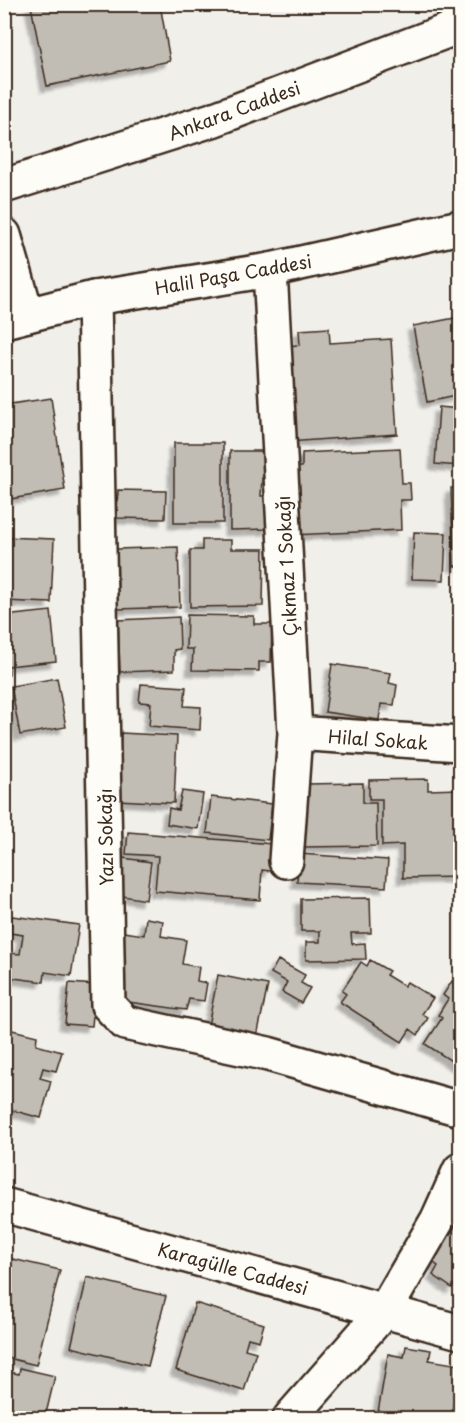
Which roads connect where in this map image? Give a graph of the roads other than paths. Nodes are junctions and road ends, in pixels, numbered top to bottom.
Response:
1 (460, 26) edge
2 (4, 186) edge
3 (460, 227) edge
4 (4, 235) edge
5 (270, 270) junction
6 (94, 298) junction
7 (16, 318) edge
8 (295, 734) junction
9 (460, 744) edge
10 (286, 861) dead end
11 (460, 1109) edge
12 (460, 1170) edge
13 (4, 1205) edge
14 (385, 1310) junction
15 (460, 1332) edge
16 (290, 1419) edge

1 - 2 street, Ankara Caddesi
3 - 5 street, Halil Paşa Caddesi
4 - 7 street
5 - 6 street, Halil Paşa Caddesi
5 - 8 street, Çıkmaz 1 Sokağı
6 - 7 street, Halil Paşa Caddesi
6 - 11 street, Yazı Sokağı
8 - 9 street, Hilal Sokak
8 - 10 street, Çıkmaz 1 Sokağı
12 - 14 street
13 - 14 street, Karagülle Caddesi
14 - 15 street, Karagülle Caddesi
14 - 16 street

